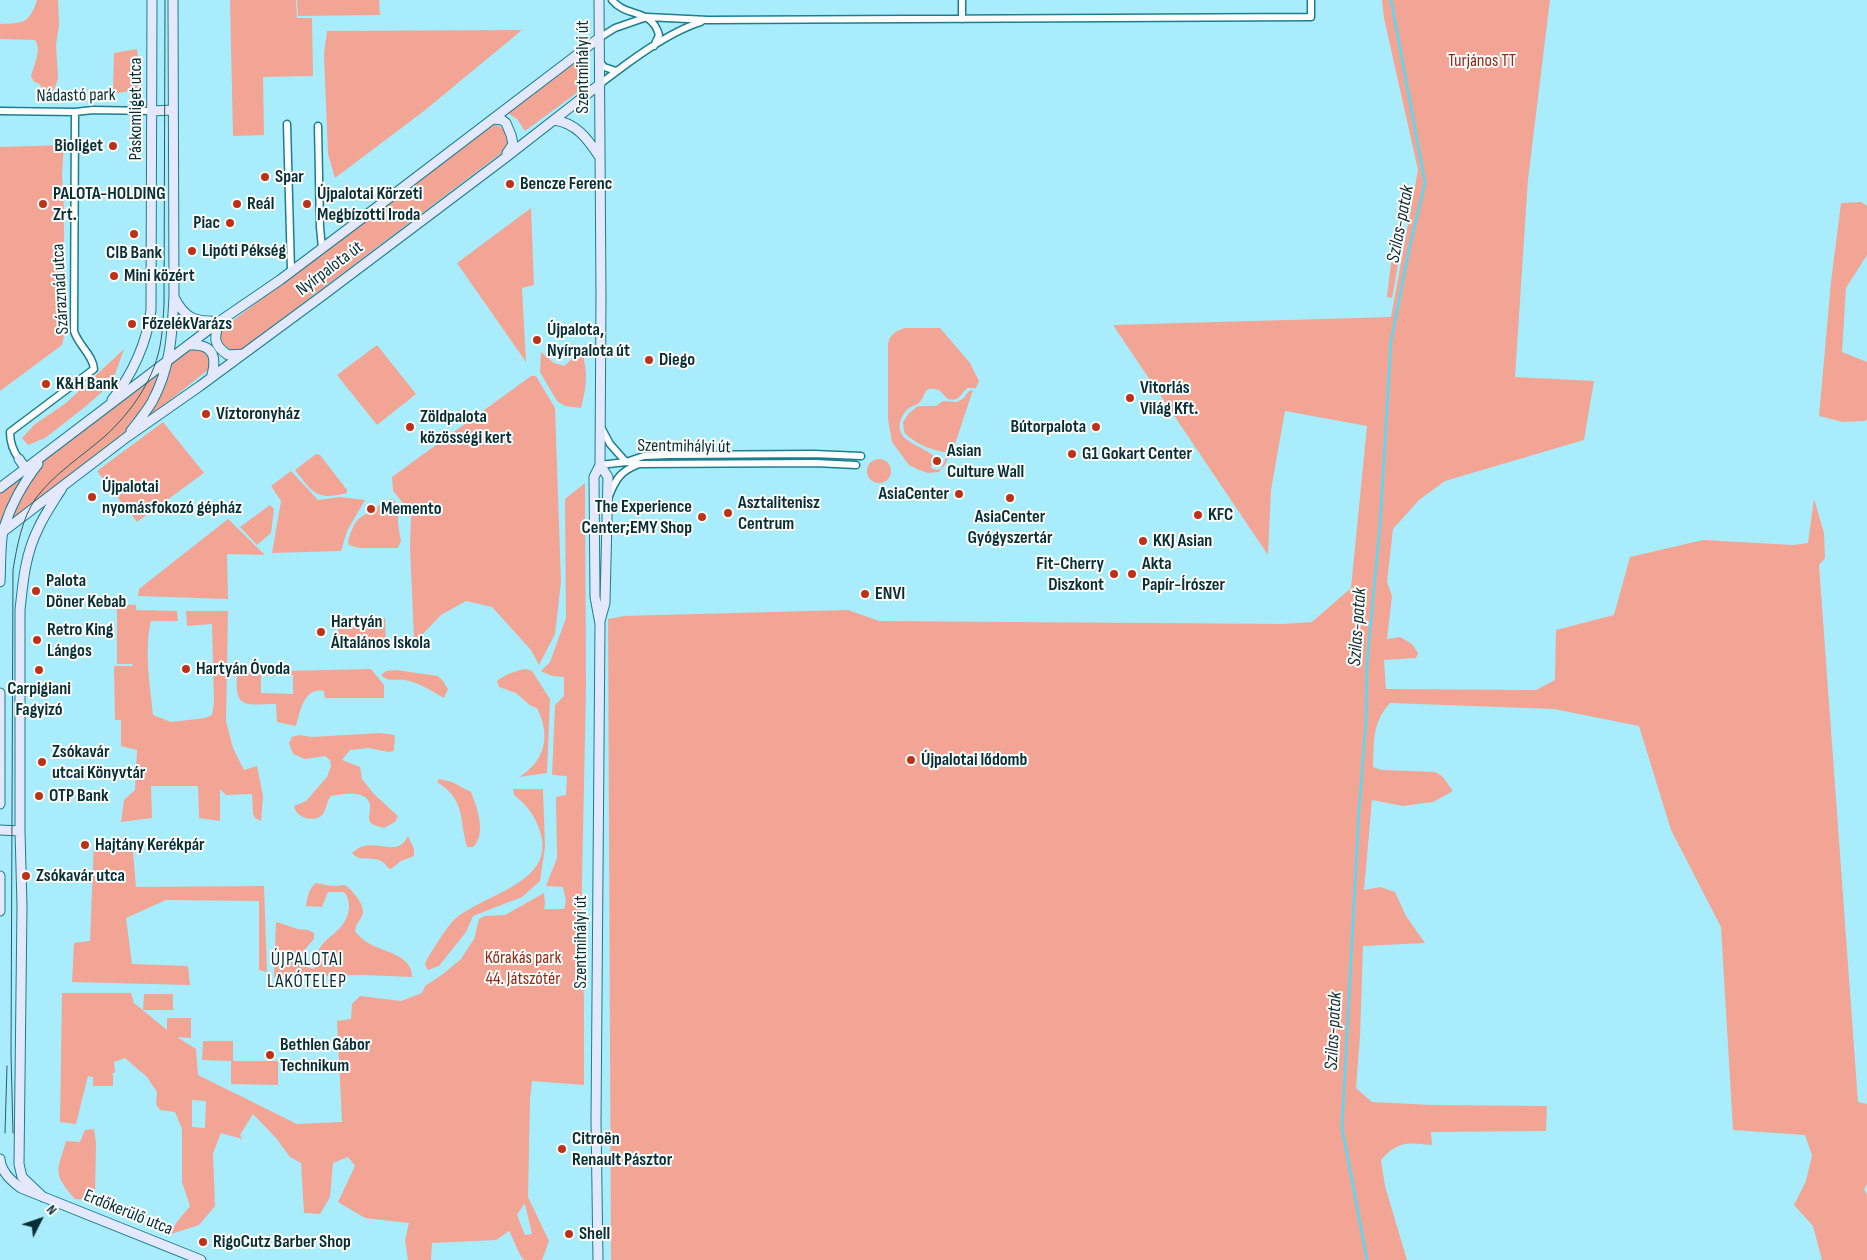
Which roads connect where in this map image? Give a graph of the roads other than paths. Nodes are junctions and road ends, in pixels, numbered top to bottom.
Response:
1 (152, 0) edge
2 (173, 0) edge
3 (599, 0) edge
4 (612, 0) edge
5 (962, 0) edge
6 (1311, 0) edge
7 (647, 17) junction
8 (708, 20) junction
9 (962, 20) junction
10 (599, 38) junction
11 (654, 46) junction
12 (599, 61) junction
13 (616, 71) junction
14 (600, 84) junction
15 (172, 110) junction
16 (0, 111) edge
17 (152, 111) junction
18 (75, 112) junction
19 (493, 119) junction
20 (554, 120) junction
21 (287, 124) dead end
22 (318, 126) dead end
23 (599, 156) junction
24 (505, 158) junction
25 (322, 248) junction
26 (291, 271) junction
27 (174, 296) junction
28 (220, 321) junction
29 (191, 344) junction
30 (244, 354) junction
31 (168, 362) junction
32 (211, 378) junction
33 (100, 413) junction
34 (600, 424) junction
35 (127, 437) junction
36 (46, 454) junction
37 (861, 456) dead end
38 (20, 458) joint
39 (626, 462) junction
40 (640, 464) junction
41 (600, 465) junction
42 (856, 465) dead end
43 (26, 469) junction
44 (66, 483) junction
45 (0, 488) edge
46 (607, 501) junction
47 (2, 533) edge
48 (0, 582) edge
49 (600, 624) junction
50 (0, 693) edge
51 (0, 804) edge
52 (0, 830) edge
53 (20, 831) junction
54 (0, 876) edge
55 (0, 912) edge
56 (0, 1159) edge
57 (0, 1164) edge
58 (19, 1164) junction
59 (43, 1197) junction
60 (201, 1260) edge
61 (598, 1260) edge

1 - 17 main road, Páskomliget utca
2 - 15 main road, Páskomliget utca
3 - 10 main road, Szentmihályi út
4 - 7 street
5 - 9 street
6 - 9 street, Nyírpalota út
7 - 8 street, Nyírpalota út
7 - 10 street, Nyírpalota út
7 - 11 street
8 - 9 street, Nyírpalota út
8 - 11 street, Nyírpalota út
10 - 12 main road, Szentmihályi út
10 - 19 main road, Nyírpalota út
11 - 13 street, Nyírpalota út
12 - 13 street
12 - 14 main road, Szentmihályi út
13 - 14 street, Nyírpalota út
14 - 20 main road, Nyírpalota út
14 - 23 main road, Szentmihályi út
15 - 17 main road
15 - 27 main road, Páskomliget utca
16 - 18 street, Nádastó park
17 - 18 street, Nádastó park
17 - 33 main road, Páskomliget utca
18 - 38 street, Száraznád utca
19 - 24 main road
19 - 25 main road, Nyírpalota út
20 - 23 main road
20 - 24 main road, Nyírpalota út
21 - 26 street
22 - 25 street
23 - 34 main road, Szentmihályi út
24 - 30 main road, Nyírpalota út
25 - 26 main road, Nyírpalota út
26 - 28 main road, Nyírpalota út
27 - 28 main road
27 - 31 main road, Páskomliget utca
28 - 29 main road, Nyírpalota út
28 - 30 main road
29 - 31 main road, Nyírpalota út
29 - 32 main road
30 - 32 main road, Nyírpalota út
31 - 33 main road, Nyírpalota út
31 - 35 main road, Páskomliget utca
32 - 35 main road, Nyírpalota út
33 - 36 main road, Nyírpalota út
34 - 39 street
34 - 41 main road, Szentmihályi út
35 - 44 main road, Nyírpalota út
36 - 43 main road, Nyírpalota út
36 - 47 main road
37 - 39 street, Szentmihályi út
38 - 43 main road
39 - 40 street, Szentmihályi út
39 - 41 street
40 - 42 street, Szentmihályi út
40 - 46 street
41 - 46 main road, Szentmihályi út
41 - 49 main road, Szentmihályi út
43 - 45 main road, Nyírpalota út
44 - 47 main road, Nyírpalota út
44 - 53 main road
46 - 49 main road, Szentmihályi út
47 - 48 main road
49 - 61 main road, Szentmihályi út
50 - 51 main road
52 - 53 main road
53 - 58 main road
54 - 55 main road
56 - 57 main road
57 - 58 main road
57 - 59 main road
58 - 59 main road
59 - 60 main road, Erdőkerülő utca

